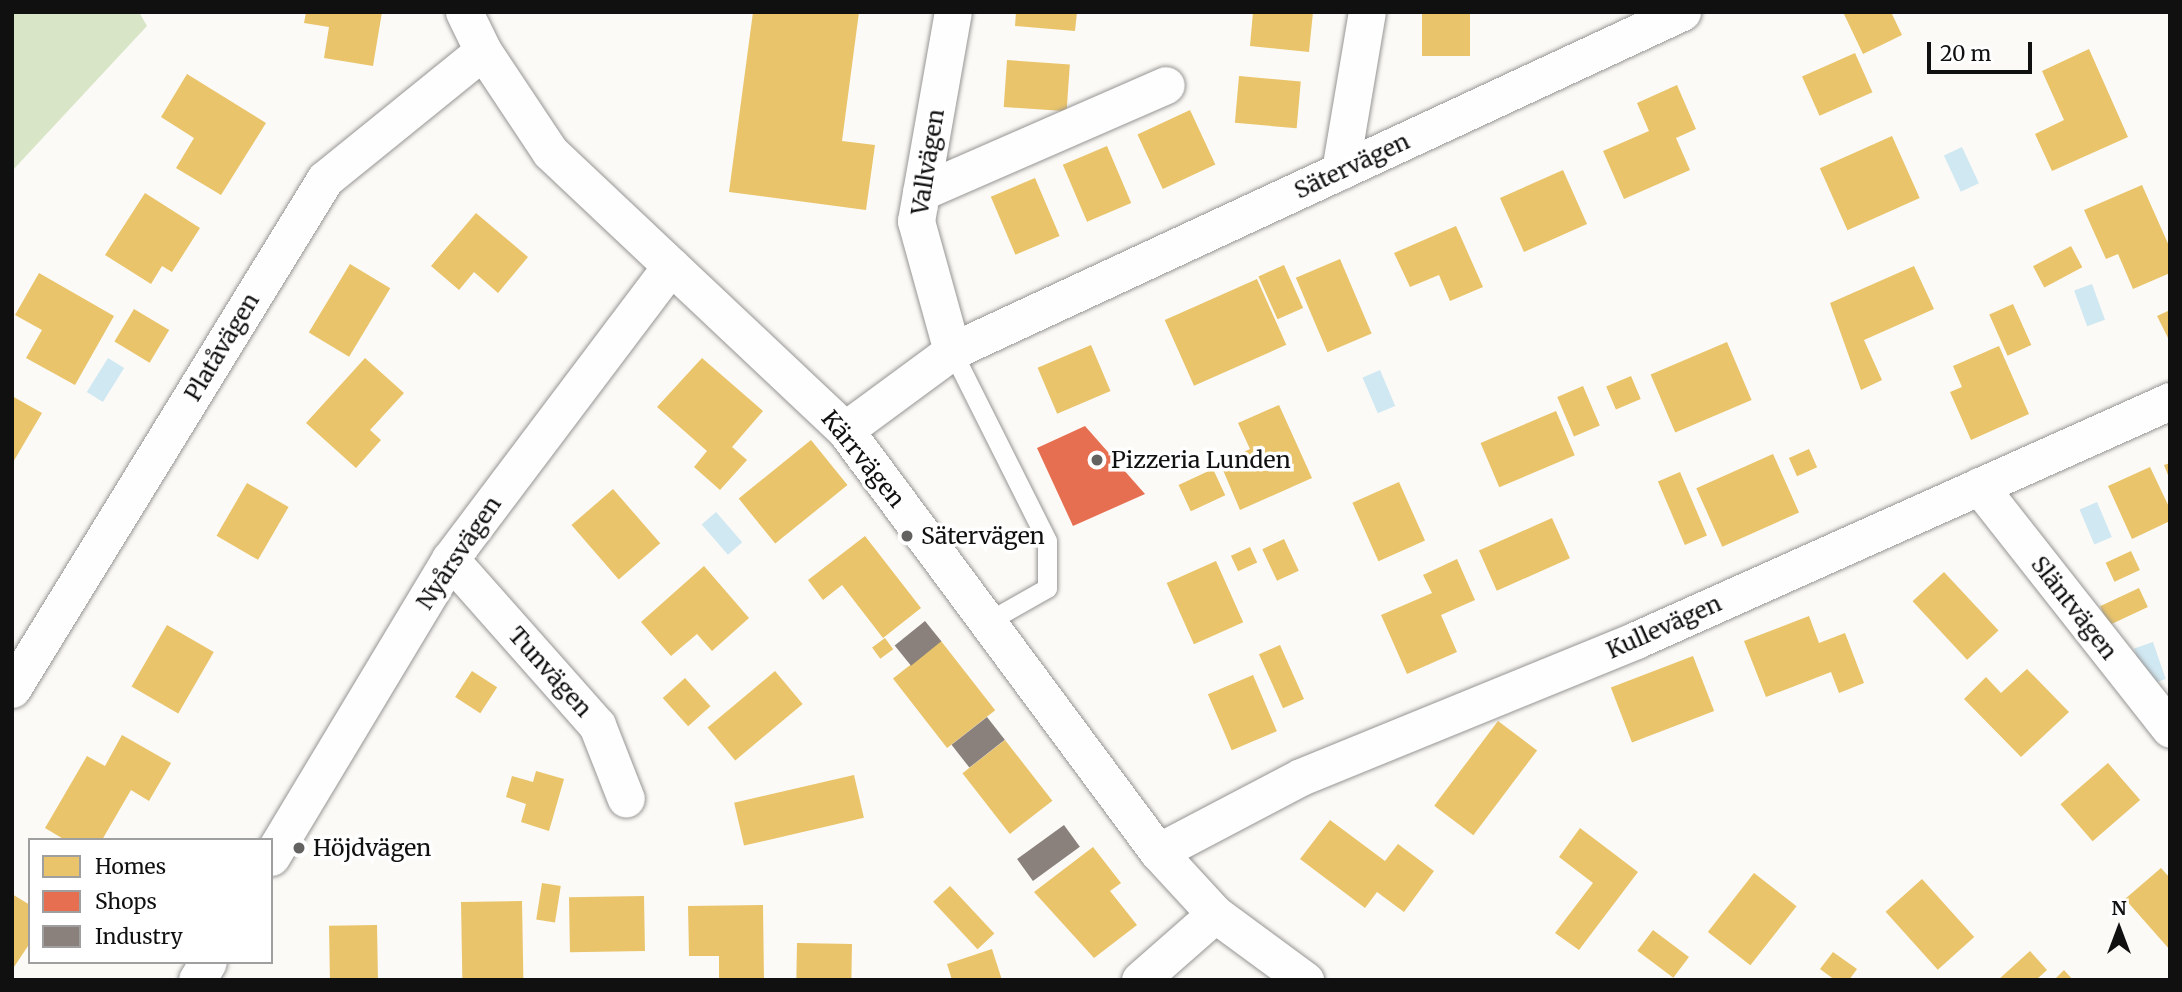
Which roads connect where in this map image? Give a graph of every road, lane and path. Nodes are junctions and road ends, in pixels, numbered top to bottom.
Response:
1 (464, 12) edge
2 (953, 12) edge
3 (1367, 12) edge
4 (1682, 12) edge
5 (483, 51) junction
6 (1166, 85) dead end
7 (1340, 171) junction
8 (921, 192) junction
9 (671, 266) junction
10 (952, 351) junction
11 (2170, 401) edge
12 (845, 430) junction
13 (1979, 486) junction
14 (450, 559) junction
15 (987, 622) junction
16 (12, 689) edge
17 (2170, 729) edge
18 (625, 799) dead end
19 (1158, 852) junction
20 (273, 854) edge
21 (1215, 914) junction
22 (207, 964) edge
23 (197, 980) edge
24 (1140, 980) edge
25 (1305, 980) edge

1 - 5 street, Kärrvägen
2 - 8 street, Vallvägen
3 - 7 street
4 - 7 street, Sätervägen
5 - 9 street, Kärrvägen
5 - 16 street, Platåvägen
6 - 8 street
7 - 10 street, Sätervägen
8 - 10 street, Vallvägen
9 - 12 street, Kärrvägen
9 - 14 street, Nyårsvägen
10 - 12 street, Sätervägen
10 - 15 lane
11 - 13 street, Kullevägen
12 - 15 street, Kärrvägen
13 - 17 street, Släntvägen
13 - 19 street, Kullevägen
14 - 18 street, Tunvägen
14 - 20 street, Nyårsvägen
15 - 19 street, Kärrvägen
19 - 21 street, Kärrvägen
21 - 24 street
21 - 25 street, Kärrvägen
22 - 23 street

